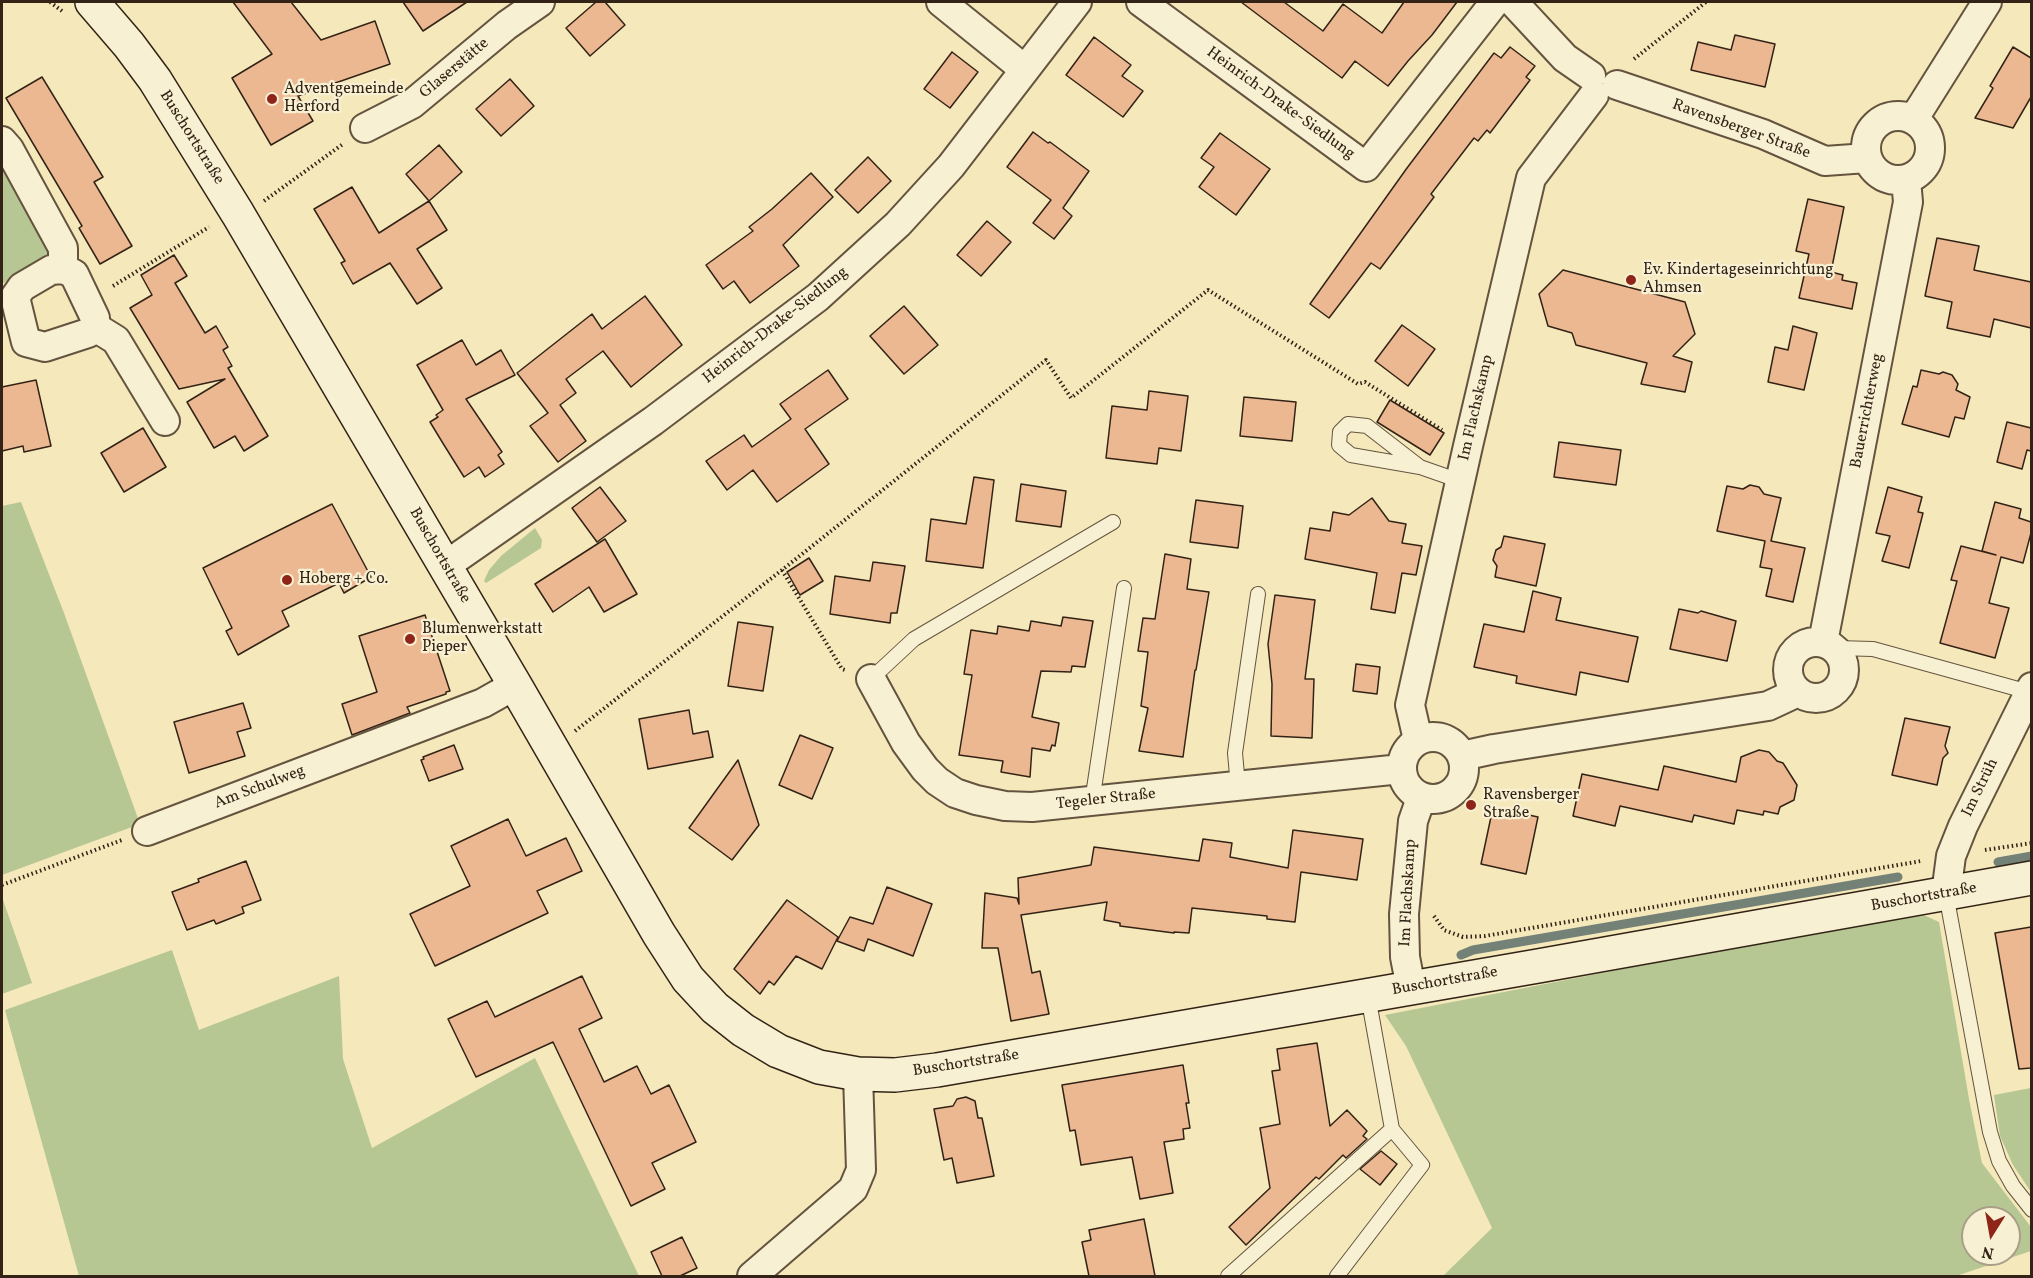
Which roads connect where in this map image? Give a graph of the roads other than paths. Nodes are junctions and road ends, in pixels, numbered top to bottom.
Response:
1 (92, 2) edge
2 (540, 2) edge
3 (941, 2) edge
4 (1077, 2) edge
5 (1141, 2) edge
6 (1495, 2) edge
7 (1513, 2) edge
8 (1987, 2) edge
9 (1024, 69) junction
10 (1604, 83) junction
11 (1913, 120) junction
12 (365, 128) road end
13 (2, 141) edge
14 (1867, 158) junction
15 (1906, 180) junction
16 (63, 269) junction
17 (91, 314) junction
18 (14, 345) edge
19 (165, 421) dead end
20 (1419, 467) junction
21 (1460, 481) junction
22 (1113, 522) dead end
23 (445, 566) junction
24 (1124, 588) dead end
25 (1258, 594) dead end
26 (1829, 645) junction
27 (872, 679) joint
28 (515, 685) junction
29 (2030, 690) edge
30 (1798, 692) junction
31 (1419, 740) junction
32 (1462, 756) junction
33 (1401, 769) junction
34 (1238, 786) junction
35 (1421, 798) junction
36 (1092, 802) junction
37 (147, 831) road end
38 (2031, 878) edge
39 (1946, 894) junction
40 (1411, 988) junction
41 (1368, 996) junction
42 (858, 1074) junction
43 (1392, 1129) junction
44 (2031, 1210) edge
45 (752, 1276) edge
46 (1228, 1276) edge
47 (1337, 1276) edge

1 - 23 main road, Buschortstraße
2 - 12 street, Glaserstätte
3 - 9 street
4 - 9 street, Heinrich-Drake-Siedlung
5 - 6 street, Heinrich-Drake-Siedlung
7 - 10 street, Ravensberger Straße
8 - 11 street
9 - 23 street, Heinrich-Drake-Siedlung
10 - 14 street, Ravensberger Straße
10 - 21 street, Im Flachskamp
11 - 14 street
11 - 15 street
13 - 16 street
14 - 15 street
15 - 26 street, Bauerrichterweg
16 - 17 street
16 - 18 street
17 - 18 street
17 - 19 street
20 - 20 lane
20 - 21 lane
21 - 31 street, Im Flachskamp
22 - 27 lane
23 - 28 main road, Buschortstraße
24 - 36 lane
25 - 34 lane
26 - 29 lane
26 - 30 street
26 - 30 street, Bauerrichterweg
27 - 36 street, Tegeler Straße
28 - 37 street, Am Schulweg
28 - 42 main road, Buschortstraße
29 - 39 street, Im Strüh
30 - 32 street
31 - 32 street
31 - 33 street
32 - 35 street
33 - 34 street, Tegeler Straße
33 - 35 street
34 - 36 street, Tegeler Straße
35 - 40 street, Im Flachskamp
38 - 39 main road, Buschortstraße
39 - 40 main road, Buschortstraße
39 - 44 lane
40 - 41 main road, Buschortstraße
41 - 42 main road, Buschortstraße
41 - 43 lane
42 - 45 street
43 - 46 lane
43 - 47 lane

